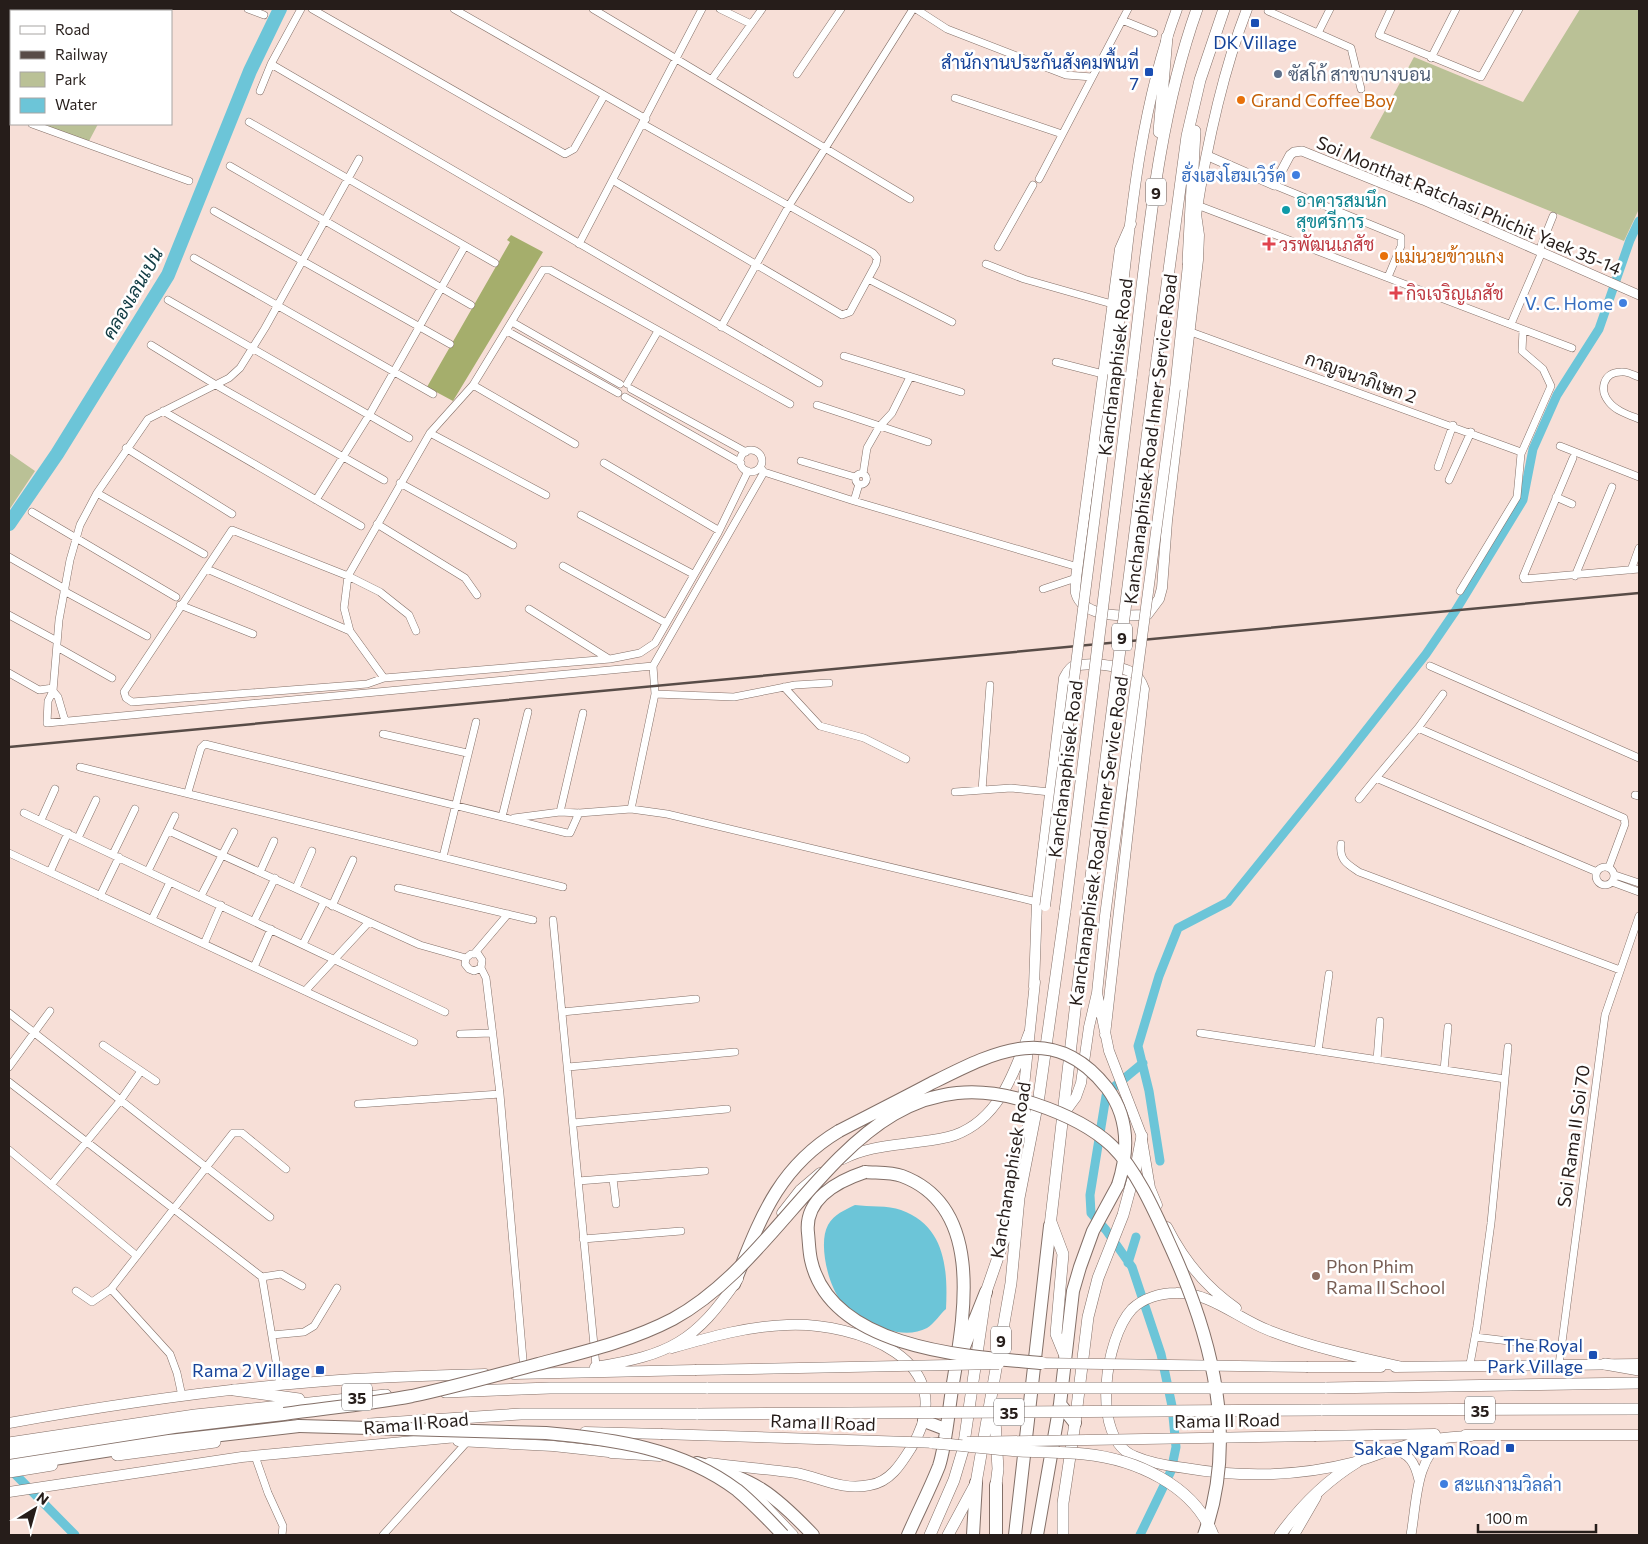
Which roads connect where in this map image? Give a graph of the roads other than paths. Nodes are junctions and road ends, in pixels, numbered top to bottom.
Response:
1 (248, 9) edge
2 (301, 9) edge
3 (312, 9) edge
4 (454, 9) edge
5 (593, 9) edge
6 (702, 9) edge
7 (720, 9) edge
8 (762, 9) edge
9 (841, 9) edge
10 (914, 9) edge
11 (1128, 9) edge
12 (1177, 9) edge
13 (1197, 9) edge
14 (1224, 9) edge
15 (1247, 9) edge
16 (1269, 9) edge
17 (1330, 9) edge
18 (1392, 9) edge
19 (1456, 9) edge
20 (1519, 9) edge
21 (264, 15) dead end
22 (1122, 20) junction
23 (751, 24) junction
24 (1154, 32) dead end
25 (1318, 33) junction
26 (1167, 37) junction
27 (1431, 58) junction
28 (677, 60) junction
29 (271, 64) junction
30 (797, 74) dead end
31 (1092, 77) junction
32 (712, 79) junction
33 (1200, 80) junction
34 (1361, 89) dead end
35 (260, 91) dead end
36 (604, 96) junction
37 (955, 98) dead end
38 (249, 122) dead end
39 (645, 122) junction
40 (35, 125) edge
41 (1062, 134) junction
42 (825, 150) junction
43 (1208, 156) junction
44 (359, 159) dead end
45 (1160, 159) junction
46 (230, 166) dead end
47 (349, 179) junction
48 (189, 181) dead end
49 (614, 181) junction
50 (1274, 184) junction
51 (910, 199) dead end
52 (790, 204) junction
53 (1196, 210) junction
54 (214, 211) dead end
55 (1553, 216) dead end
56 (325, 220) junction
57 (1131, 224) junction
58 (579, 244) junction
59 (465, 246) junction
60 (998, 247) dead end
61 (1541, 251) junction
62 (194, 258) dead end
63 (302, 261) junction
64 (1188, 262) junction
65 (496, 263) dead end
66 (757, 264) junction
67 (986, 264) dead end
68 (1388, 277) junction
69 (868, 278) junction
70 (441, 287) junction
71 (1639, 295) edge
72 (168, 300) dead end
73 (1112, 304) junction
74 (471, 305) dead end
75 (277, 307) junction
76 (512, 322) junction
77 (952, 322) dead end
78 (1511, 324) junction
79 (721, 327) junction
80 (418, 328) junction
81 (1523, 330) junction
82 (506, 331) junction
83 (658, 331) junction
84 (1191, 332) junction
85 (450, 344) dead end
86 (151, 345) dead end
87 (252, 348) junction
88 (1572, 348) dead end
89 (844, 356) dead end
90 (1056, 362) dead end
91 (394, 372) junction
92 (1108, 374) junction
93 (910, 377) junction
94 (1639, 377) edge
95 (819, 383) dead end
96 (216, 385) junction
97 (626, 385) junction
98 (473, 386) junction
99 (961, 392) dead end
100 (618, 393) junction
101 (433, 394) dead end
102 (625, 397) junction
103 (790, 404) dead end
104 (817, 405) dead end
105 (163, 411) junction
106 (370, 414) junction
107 (1639, 419) edge
108 (1453, 425) junction
109 (879, 427) junction
110 (1471, 432) junction
111 (430, 433) junction
112 (409, 438) dead end
113 (928, 442) dead end
114 (575, 444) dead end
115 (1560, 446) dead end
116 (126, 448) junction
117 (746, 452) junction
118 (1521, 452) junction
119 (343, 458) junction
120 (1573, 458) dead end
121 (801, 461) dead end
122 (604, 463) dead end
123 (741, 463) junction
124 (1438, 467) dead end
125 (762, 469) junction
126 (748, 471) junction
127 (863, 474) junction
128 (855, 477) junction
129 (1639, 477) edge
130 (384, 480) dead end
131 (1449, 480) dead end
132 (400, 483) junction
133 (859, 484) junction
134 (1612, 487) dead end
135 (97, 493) junction
136 (546, 495) dead end
137 (1556, 498) junction
138 (316, 500) junction
139 (854, 501) junction
140 (1572, 504) dead end
141 (32, 512) dead end
142 (232, 514) dead end
143 (581, 515) dead end
144 (377, 524) junction
145 (360, 526) dead end
146 (718, 530) junction
147 (76, 537) junction
148 (513, 545) dead end
149 (1639, 548) edge
150 (204, 554) dead end
151 (9, 557) edge
152 (563, 566) dead end
153 (207, 568) junction
154 (1631, 570) junction
155 (1639, 570) edge
156 (1077, 572) junction
157 (693, 574) junction
158 (348, 576) junction
159 (1575, 576) junction
160 (1043, 589) dead end
161 (64, 590) junction
162 (1460, 591) dead end
163 (477, 595) dead end
164 (176, 597) dead end
165 (180, 605) junction
166 (529, 610) dead end
167 (9, 615) edge
168 (666, 623) junction
169 (350, 631) junction
170 (416, 631) dead end
171 (253, 634) dead end
172 (147, 636) dead end
173 (57, 644) junction
174 (610, 659) junction
175 (653, 666) junction
176 (1430, 666) dead end
177 (9, 673) edge
178 (112, 678) dead end
179 (384, 678) junction
180 (829, 683) dead end
181 (990, 685) dead end
182 (784, 687) junction
183 (53, 690) junction
184 (655, 694) junction
185 (1443, 694) dead end
186 (528, 712) dead end
187 (583, 713) dead end
188 (65, 722) junction
189 (476, 722) dead end
190 (1418, 728) junction
191 (383, 734) dead end
192 (467, 753) junction
193 (1639, 758) edge
194 (906, 759) dead end
195 (80, 767) dead end
196 (1376, 778) junction
197 (55, 789) dead end
198 (982, 790) junction
199 (188, 792) junction
200 (955, 792) dead end
201 (1050, 792) junction
202 (1359, 799) dead end
203 (96, 800) dead end
204 (455, 806) junction
205 (135, 809) dead end
206 (630, 809) junction
207 (560, 812) junction
208 (24, 813) dead end
209 (579, 813) junction
210 (175, 816) dead end
211 (505, 818) junction
212 (41, 820) junction
213 (169, 831) junction
214 (234, 832) dead end
215 (68, 833) junction
216 (78, 838) junction
217 (274, 841) dead end
218 (1341, 844) dead end
219 (312, 851) dead end
220 (9, 853) edge
221 (224, 855) junction
222 (116, 856) junction
223 (443, 857) junction
224 (353, 860) dead end
225 (1609, 867) junction
226 (148, 871) junction
227 (50, 872) junction
228 (260, 872) junction
229 (1597, 872) junction
230 (274, 878) junction
231 (1613, 879) junction
232 (170, 882) junction
233 (1639, 883) edge
234 (563, 887) dead end
235 (296, 888) junction
236 (398, 888) dead end
237 (1639, 892) edge
238 (100, 896) junction
239 (201, 896) junction
240 (324, 902) junction
241 (1041, 904) junction
242 (220, 906) junction
243 (332, 906) junction
244 (508, 914) junction
245 (1639, 916) edge
246 (152, 919) junction
247 (533, 920) dead end
248 (553, 920) dead end
249 (254, 921) junction
250 (369, 922) junction
251 (271, 929) junction
252 (204, 944) junction
253 (303, 944) junction
254 (474, 954) junction
255 (466, 958) junction
256 (335, 959) junction
257 (254, 967) junction
258 (481, 968) junction
259 (1620, 970) junction
260 (1329, 974) dead end
261 (305, 990) junction
262 (1097, 993) junction
263 (696, 999) dead end
264 (50, 1011) dead end
265 (445, 1012) dead end
266 (562, 1012) junction
267 (9, 1013) edge
268 (1380, 1021) dead end
269 (1448, 1027) dead end
270 (492, 1033) junction
271 (1029, 1033) junction
272 (1200, 1033) dead end
273 (35, 1034) junction
274 (460, 1034) dead end
275 (1105, 1035) junction
276 (414, 1042) dead end
277 (103, 1045) dead end
278 (1508, 1047) dead end
279 (1318, 1051) junction
280 (735, 1052) dead end
281 (1377, 1060) junction
282 (9, 1067) edge
283 (568, 1067) junction
284 (1444, 1070) junction
285 (141, 1071) junction
286 (1505, 1079) junction
287 (156, 1081) dead end
288 (9, 1082) edge
289 (500, 1094) junction
290 (120, 1101) junction
291 (358, 1104) dead end
292 (727, 1109) dead end
293 (1065, 1112) junction
294 (573, 1124) junction
295 (1142, 1136) junction
296 (87, 1142) junction
297 (1031, 1144) junction
298 (9, 1150) edge
299 (205, 1168) junction
300 (286, 1169) dead end
301 (705, 1171) dead end
302 (613, 1179) junction
303 (578, 1181) junction
304 (51, 1185) junction
305 (1019, 1198) junction
306 (616, 1204) dead end
307 (172, 1208) junction
308 (270, 1217) dead end
309 (1051, 1224) junction
310 (680, 1231) dead end
311 (583, 1239) junction
312 (137, 1256) junction
313 (262, 1277) junction
314 (734, 1284) junction
315 (302, 1286) dead end
316 (337, 1288) dead end
317 (111, 1289) junction
318 (76, 1291) dead end
319 (986, 1292) junction
320 (1266, 1329) junction
321 (272, 1335) junction
322 (1475, 1337) junction
323 (1560, 1347) junction
324 (672, 1348) junction
325 (1065, 1356) junction
326 (1042, 1363) junction
327 (1470, 1364) junction
328 (1605, 1364) junction
329 (1639, 1364) edge
330 (1559, 1365) junction
331 (596, 1366) junction
332 (1402, 1367) junction
333 (955, 1368) junction
334 (1639, 1370) edge
335 (524, 1373) junction
336 (544, 1373) junction
337 (993, 1384) junction
338 (1639, 1384) edge
339 (280, 1385) junction
340 (234, 1390) junction
341 (182, 1396) junction
342 (317, 1401) junction
343 (1060, 1404) junction
344 (1639, 1409) edge
345 (924, 1421) junction
346 (9, 1423) edge
347 (1075, 1423) junction
348 (945, 1428) junction
349 (1639, 1435) edge
350 (1471, 1436) junction
351 (433, 1438) junction
352 (1446, 1438) junction
353 (467, 1442) junction
354 (9, 1443) edge
355 (932, 1443) junction
356 (1391, 1449) junction
357 (9, 1453) edge
358 (611, 1453) junction
359 (255, 1456) junction
360 (682, 1458) junction
361 (1357, 1462) junction
362 (9, 1466) edge
363 (9, 1472) edge
364 (1419, 1481) junction
365 (976, 1483) junction
366 (996, 1485) joint
367 (1320, 1490) junction
368 (9, 1492) edge
369 (1063, 1503) junction
370 (282, 1535) edge
371 (382, 1535) edge
372 (783, 1535) edge
373 (793, 1535) edge
374 (813, 1535) edge
375 (908, 1535) edge
376 (930, 1535) edge
377 (948, 1535) edge
378 (973, 1535) edge
379 (996, 1535) edge
380 (1016, 1535) edge
381 (1037, 1535) edge
382 (1056, 1535) edge
383 (1063, 1535) edge
384 (1204, 1535) edge
385 (1213, 1535) edge
386 (1280, 1535) edge
387 (1294, 1535) edge
388 (1412, 1535) edge

1 - 21 street
2 - 29 street
3 - 36 street
4 - 36 street
5 - 28 street
6 - 28 street
7 - 23 street
8 - 23 street
9 - 30 street
10 - 31 street
10 - 42 street
11 - 22 street
12 - 26 main road
13 - 45 highway, Kanchanaphisek Road / 9
14 - 33 highway, 9
15 - 43 main road, Kanchanaphisek Road Inner Service Road
16 - 25 street
17 - 25 street
18 - 27 street
19 - 27 street
20 - 27 street
22 - 24 street
22 - 31 street
23 - 32 street
25 - 34 street
26 - 45 highway
26 - 57 main road
28 - 32 street
28 - 39 street
29 - 35 street
29 - 58 street
31 - 41 street
32 - 42 street
33 - 64 highway
33 - 293 highway, 9, bridge
36 - 39 street
37 - 41 street
38 - 47 street
39 - 49 street
39 - 52 street
40 - 48 street
41 - 60 street
42 - 51 street
42 - 52 street
43 - 50 street
43 - 53 main road, Kanchanaphisek Road Inner Service Road
44 - 47 street
45 - 297 highway, Kanchanaphisek Road / 9, bridge
46 - 56 street
47 - 56 street
47 - 59 street
49 - 58 street
49 - 66 street
50 - 61 street, Soi Monthat Ratchasi Phichit Yaek 35-14
50 - 68 street
52 - 66 street
52 - 69 street
53 - 64 main road, Kanchanaphisek Road Inner Service Road
53 - 68 street
53 - 84 main road
54 - 63 street
55 - 61 street
56 - 63 street
56 - 70 street
57 - 73 main road
57 - 92 main road
58 - 79 street
59 - 65 street
59 - 70 street
61 - 71 street, Soi Monthat Ratchasi Phichit Yaek 35-14
61 - 78 street
62 - 75 street
63 - 75 street
63 - 80 street
64 - 262 main road, Kanchanaphisek Road Inner Service Road, bridge
66 - 69 street
66 - 79 street
67 - 73 street
68 - 78 street
69 - 77 street
70 - 74 street
70 - 80 street
72 - 87 street
73 - 92 main road
75 - 87 street
75 - 91 street
76 - 82 street
76 - 83 street
76 - 97 street
78 - 81 street
79 - 95 street
80 - 85 street
80 - 91 street
81 - 88 street
81 - 118 street
82 - 98 street
82 - 100 street
83 - 97 street
83 - 103 street
84 - 108 street, กาญจนาภิเษก 2
84 - 156 main road
86 - 96 street
87 - 96 street
87 - 106 street
89 - 93 street
90 - 92 street
91 - 101 street
91 - 106 street
92 - 156 main road
92 - 241 main road, bridge
93 - 99 street
93 - 109 street
94 - 107 street
96 - 105 street
96 - 119 street
97 - 100 street
97 - 102 street
97 - 117 street
98 - 111 street
98 - 114 street
100 - 102 street
102 - 123 street
104 - 109 street
105 - 116 street
105 - 138 street
106 - 112 street
106 - 119 street
108 - 110 street, กาญจนาภิเษก 2
108 - 124 street
109 - 113 street
109 - 127 street
110 - 118 street, กาญจนาภิเษก 2
110 - 131 street
111 - 132 street
111 - 136 street
115 - 129 street
116 - 135 street
116 - 142 street
117 - 123 street
117 - 125 street
118 - 162 street
119 - 130 street
119 - 138 street
120 - 137 street
121 - 128 street
122 - 146 street
123 - 126 street
125 - 126 street
125 - 139 street
125 - 175 street
126 - 146 street
127 - 128 street
127 - 133 street
128 - 133 street
132 - 144 street
132 - 148 street
133 - 139 street
134 - 159 street
135 - 147 street
135 - 150 street
137 - 140 street
137 - 159 street
138 - 145 street
139 - 156 street
141 - 147 street
143 - 157 street
144 - 158 street
144 - 163 street
146 - 157 street
147 - 161 street
147 - 164 street
149 - 154 street
151 - 161 street
152 - 168 street
153 - 158 street
153 - 165 street
153 - 169 street
154 - 155 street
154 - 159 street
156 - 160 street
157 - 168 street
158 - 169 street
158 - 170 street
161 - 172 street
161 - 173 street
165 - 171 street
165 - 179 street
166 - 174 street
167 - 173 street
168 - 174 street
169 - 179 street
173 - 178 street
173 - 183 street
174 - 179 street
175 - 184 street
175 - 188 street
176 - 193 street
177 - 183 street
180 - 182 street
181 - 198 street
182 - 184 street
182 - 194 street
183 - 188 street
183 - 188 street
184 - 206 street
185 - 190 street
186 - 211 street
187 - 207 street
189 - 192 street
190 - 196 street
190 - 225 street
191 - 192 street
192 - 204 street
195 - 199 street
196 - 202 street
196 - 229 street
197 - 212 street
198 - 200 street
198 - 201 street
199 - 204 street
199 - 223 street
201 - 241 main road
201 - 275 main road
203 - 216 street
204 - 211 street
204 - 223 street
205 - 222 street
206 - 209 street
206 - 241 street
207 - 209 street
207 - 211 street
208 - 212 street
209 - 211 street
210 - 213 street
212 - 215 street
213 - 221 street
213 - 226 street
214 - 221 street
215 - 216 street
215 - 227 street
216 - 222 street
217 - 228 street
218 - 259 street
219 - 235 street
220 - 227 street
221 - 228 street
221 - 239 street
222 - 226 street
222 - 238 street
223 - 234 street
224 - 243 street
225 - 229 street
225 - 231 street
226 - 232 street
227 - 238 street
228 - 230 street
229 - 231 street
230 - 235 street
230 - 249 street
231 - 233 street
231 - 237 street
232 - 239 street
232 - 246 street
235 - 240 street
236 - 244 street
238 - 246 street
239 - 242 street
240 - 243 street
240 - 253 street
241 - 271 main road
242 - 249 street
242 - 252 street
243 - 250 street
244 - 247 street
244 - 254 street
245 - 259 street, Soi Rama II Soi 70
246 - 252 street
248 - 266 street
249 - 251 street
250 - 255 street
250 - 256 street
251 - 253 street
251 - 257 street
252 - 257 street
253 - 256 street
254 - 255 street
254 - 258 street
255 - 258 street
256 - 261 street
256 - 265 street
257 - 261 street
258 - 270 street
259 - 323 street, Soi Rama II Soi 70
260 - 279 street
261 - 276 street
262 - 275 main road
262 - 293 main road, Kanchanaphisek Road Inner Service Road
263 - 266 street
264 - 273 street
266 - 283 street
267 - 273 street
268 - 281 street
269 - 284 street
270 - 274 street
270 - 289 street
271 - 297 main road
271 - 314 main road
272 - 279 street
273 - 282 street
273 - 290 street
275 - 295 main road
277 - 285 street
278 - 286 street
279 - 281 street
280 - 283 street
281 - 284 street
283 - 294 street
284 - 286 street
285 - 287 street
285 - 290 street
286 - 322 street
288 - 296 street
289 - 291 street
289 - 335 street
290 - 296 street
290 - 299 street
292 - 294 street
293 - 309 highway, 9
294 - 303 street
295 - 320 main road
295 - 347 highway
296 - 304 street
296 - 307 street
297 - 305 highway, Kanchanaphisek Road / 9
298 - 304 street
299 - 300 street
299 - 307 street
299 - 308 street
301 - 302 street
302 - 303 street
302 - 306 street
303 - 311 street
304 - 312 street
305 - 319 highway
305 - 337 highway, Kanchanaphisek Road / 9
307 - 312 street
307 - 313 street
309 - 325 highway
309 - 380 highway, 9
310 - 311 street
311 - 331 street
312 - 317 street
313 - 315 street
313 - 321 street
314 - 324 main road
314 - 325 highway, bridge
316 - 321 street
317 - 318 street
317 - 341 street
319 - 333 highway
319 - 376 highway
320 - 332 main road
320 - 361 main road
321 - 339 street
322 - 323 street
322 - 327 street
323 - 330 street, Soi Rama II Soi 70
324 - 331 main road
324 - 345 main road
325 - 343 highway
326 - 332 main road, 35, bridge
326 - 333 highway, bridge
326 - 336 main road, 35, bridge
327 - 330 main road, 35
327 - 332 main road, 35
328 - 329 main road, 35
328 - 330 main road, 35
328 - 334 highway
331 - 336 main road
333 - 348 highway
335 - 336 main road, 35
335 - 339 main road, 35
337 - 365 highway, Kanchanaphisek Road / 9
337 - 366 highway
338 - 342 highway, Rama II Road / 35, bridge
339 - 340 main road, 35
340 - 341 main road, 35
340 - 342 highway
341 - 346 main road, 35
342 - 354 highway, Rama II Road / 35
343 - 347 highway
343 - 381 highway
344 - 363 highway, Rama II Road / 35, bridge
345 - 348 highway
345 - 360 main road
347 - 369 highway
348 - 375 highway
349 - 350 main road, Rama II Road / 35
350 - 352 main road
350 - 355 main road, Rama II Road / 35, bridge
351 - 353 main road
351 - 355 main road, Rama II Road / 35, bridge
351 - 359 main road, Rama II Road / 35
352 - 356 main road
352 - 364 street
353 - 358 main road
353 - 371 street
355 - 385 highway, bridge
356 - 361 main road
356 - 364 street
357 - 384 highway, bridge
358 - 360 main road
358 - 373 main road
359 - 368 main road, Rama II Road / 35
359 - 370 street
360 - 374 highway
361 - 367 highway
362 - 372 highway, bridge
364 - 388 street
365 - 377 highway
365 - 378 highway, Kanchanaphisek Road / 9
366 - 379 highway
367 - 386 highway
367 - 387 main road
369 - 382 highway
369 - 383 highway

